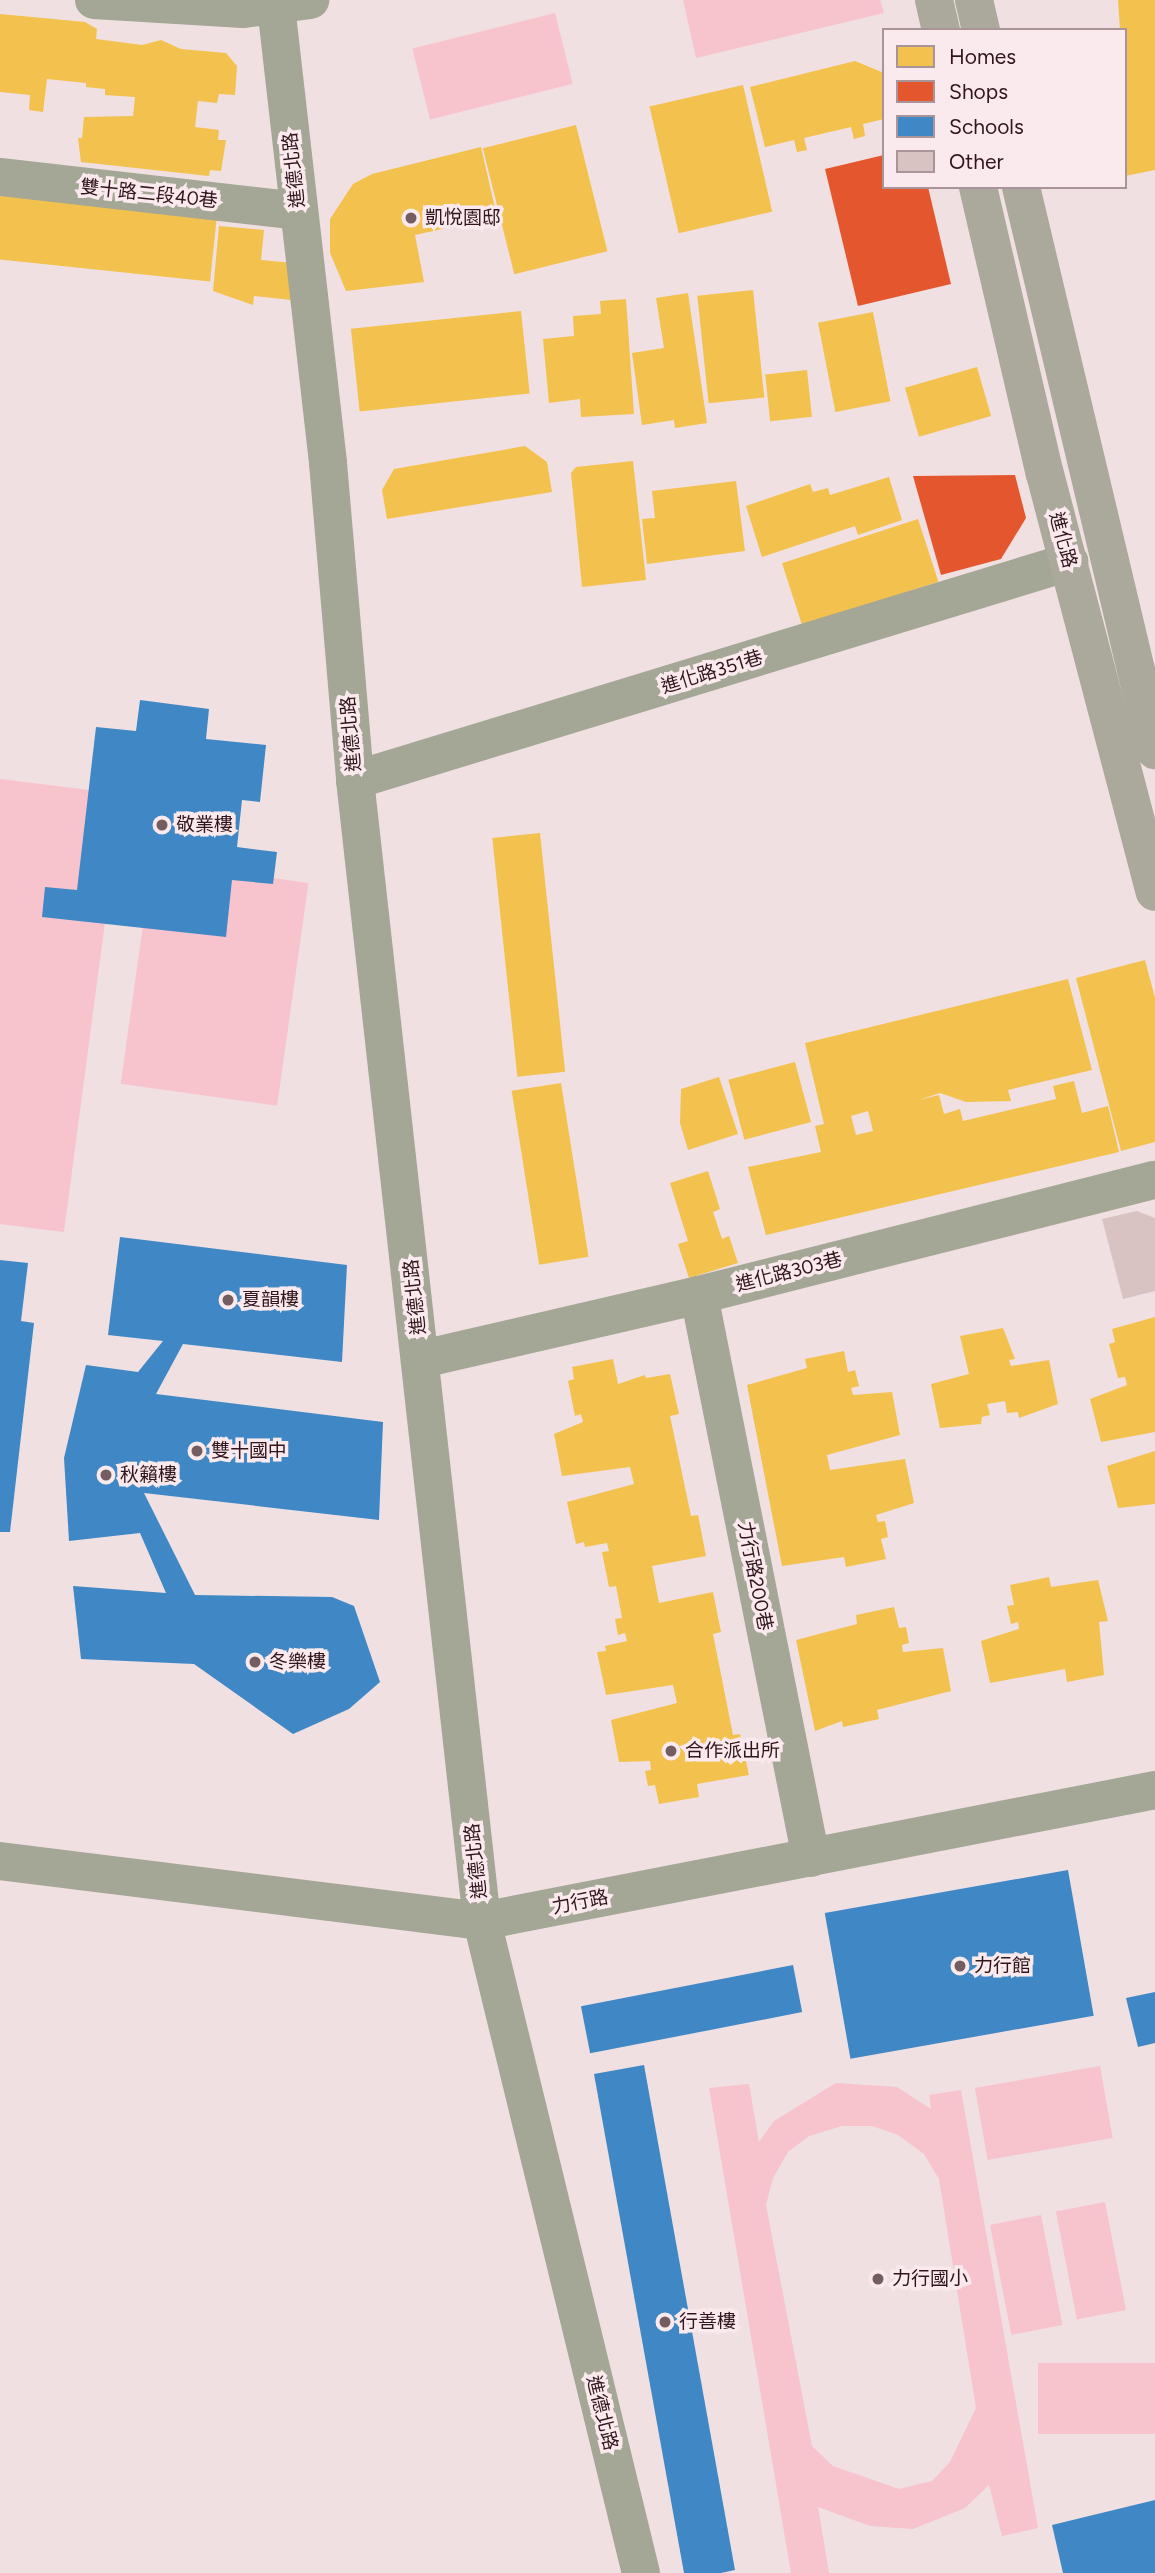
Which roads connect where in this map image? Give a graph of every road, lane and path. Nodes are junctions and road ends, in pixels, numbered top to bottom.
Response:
1 (94, 0) edge
2 (934, 0) edge
3 (974, 0) edge
4 (293, 3) edge
5 (941, 28) edge
6 (981, 28) edge
7 (0, 177) edge
8 (978, 189) edge
9 (1021, 189) edge
10 (298, 211) junction
11 (1069, 562) junction
12 (1131, 680) edge
13 (1155, 750) edge
14 (355, 780) junction
15 (1155, 892) edge
16 (1155, 1180) edge
17 (699, 1295) junction
18 (422, 1359) junction
19 (1155, 1790) edge
20 (811, 1858) junction
21 (0, 1861) edge
22 (482, 1921) junction
23 (641, 2573) edge

1 - 4 street
2 - 5 main road
3 - 6 main road
4 - 10 street, 進德北路
7 - 10 street, 雙十路二段40巷
8 - 11 main road, 進化路
9 - 12 main road, 進化路
10 - 14 street, 進德北路
11 - 12 main road, 進化路
11 - 14 street, 進化路351巷
12 - 13 main road, 進化路
12 - 15 main road, 進化路
14 - 18 street, 進德北路
16 - 17 street, 進化路303巷
17 - 18 street, 進化路303巷
17 - 20 street, 力行路200巷
18 - 22 street, 進德北路
19 - 20 street, 力行路
20 - 22 street, 力行路
21 - 22 street, 力行路
22 - 23 street, 進德北路

